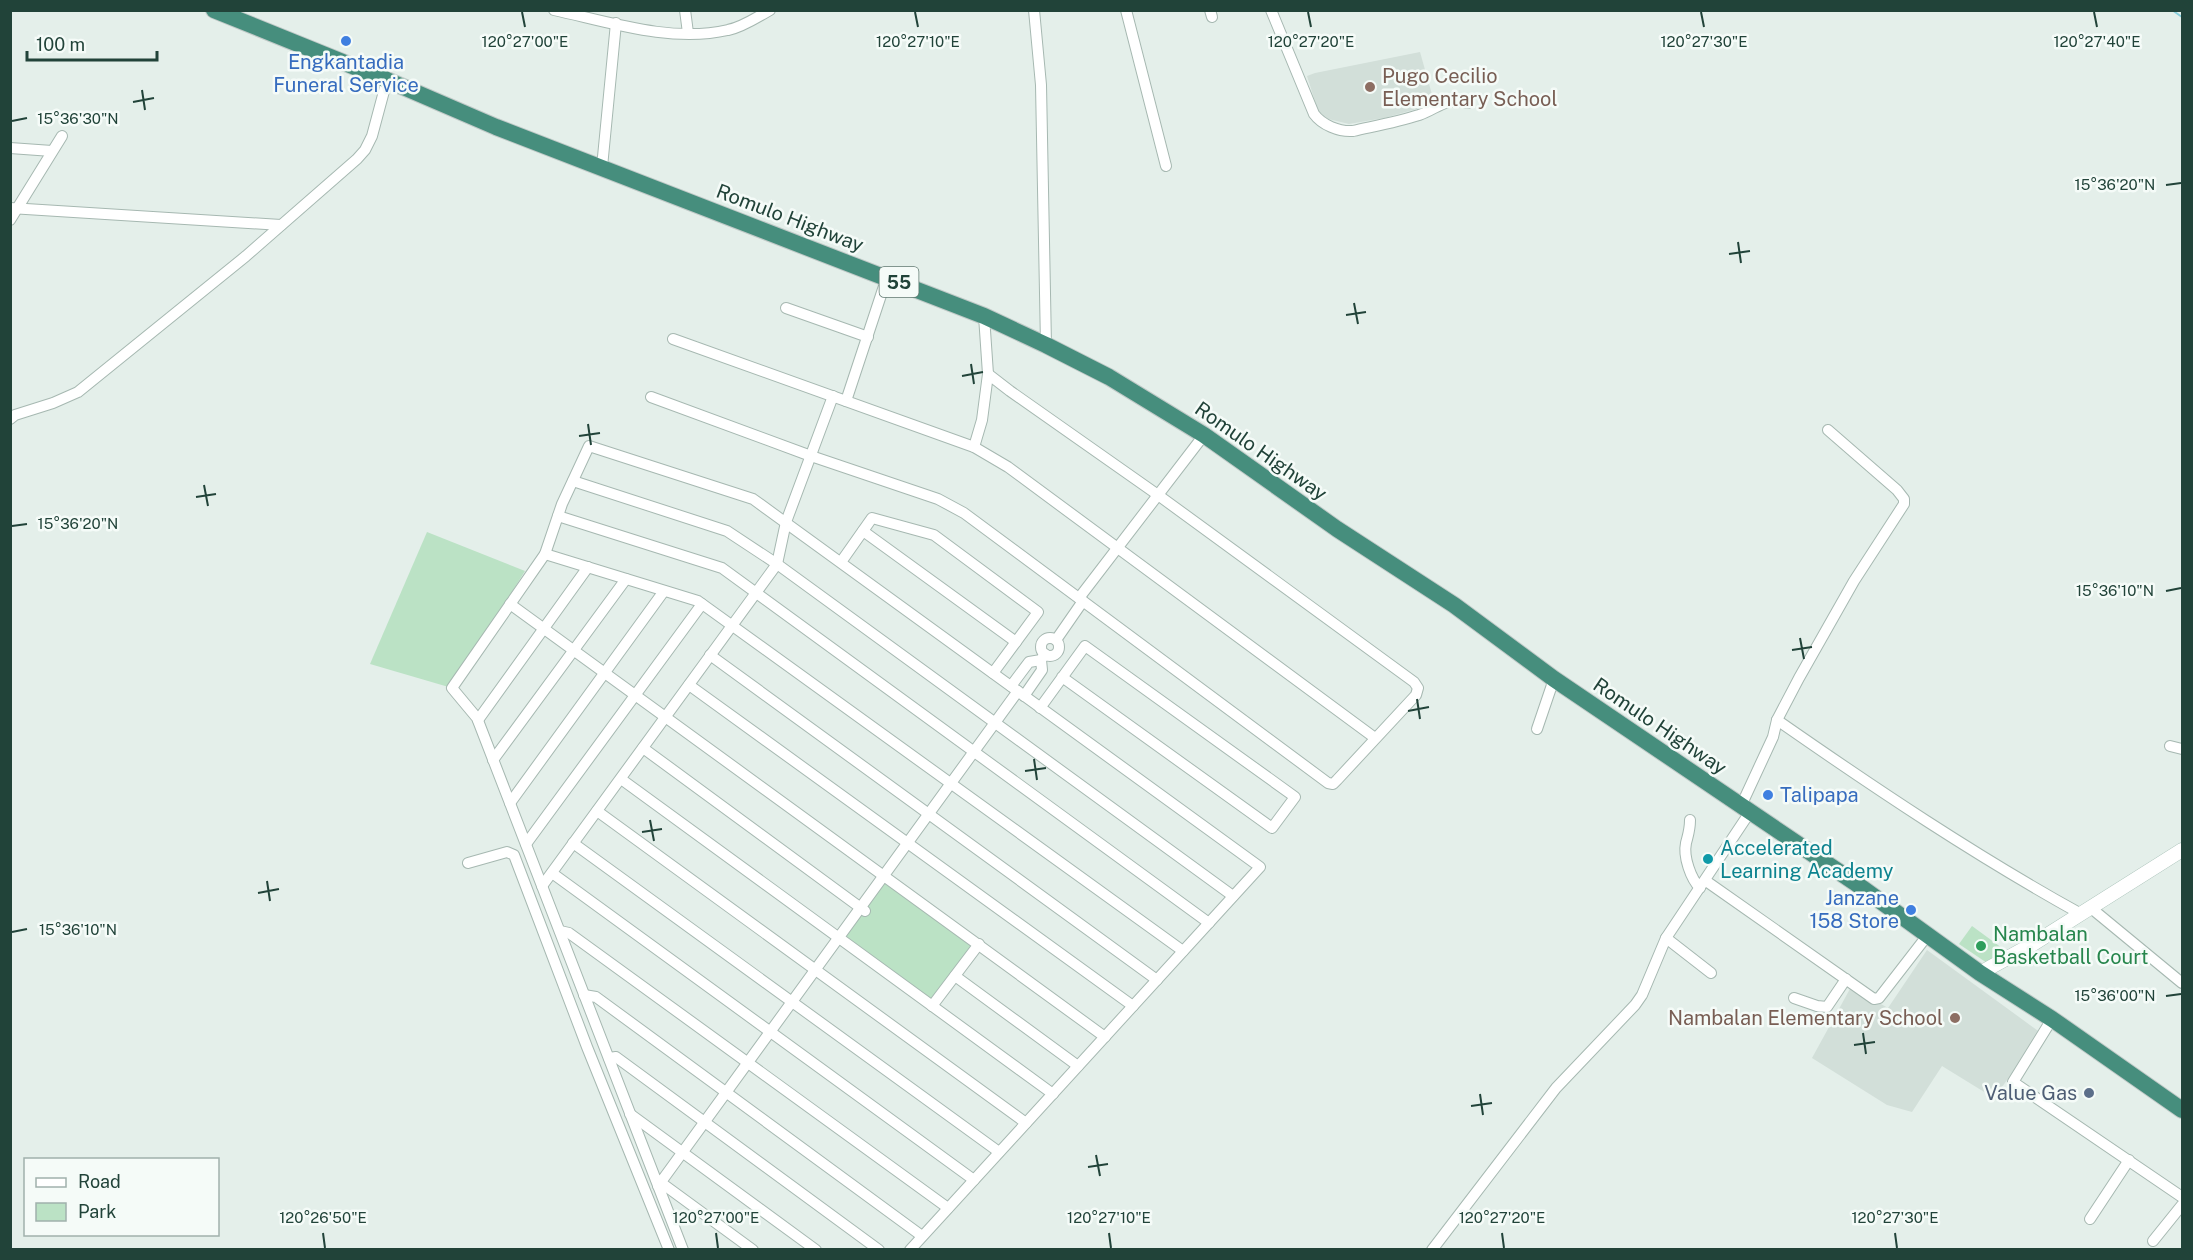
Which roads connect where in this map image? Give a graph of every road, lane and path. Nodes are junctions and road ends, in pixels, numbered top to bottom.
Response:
1 (554, 10) edge
2 (685, 10) edge
3 (770, 10) edge
4 (1034, 10) edge
5 (1126, 10) edge
6 (1271, 10) edge
7 (221, 12) edge
8 (616, 23) junction
9 (688, 33) junction
10 (387, 80) junction
11 (1468, 103) dead end
12 (62, 136) dead end
13 (10, 148) edge
14 (52, 151) junction
15 (1166, 166) dead end
16 (602, 167) junction
17 (14, 208) edge
18 (10, 220) edge
19 (281, 225) junction
20 (887, 277) junction
21 (786, 308) dead end
22 (984, 316) junction
23 (868, 337) junction
24 (674, 339) dead end
25 (1046, 345) junction
26 (988, 374) junction
27 (833, 396) junction
28 (651, 397) dead end
29 (846, 401) junction
30 (10, 418) edge
31 (1828, 430) dead end
32 (1204, 435) junction
33 (974, 447) junction
34 (812, 456) junction
35 (573, 481) junction
36 (1158, 495) junction
37 (558, 516) junction
38 (786, 522) junction
39 (863, 531) junction
40 (1118, 548) junction
41 (545, 554) junction
42 (841, 562) junction
43 (777, 564) junction
44 (588, 567) junction
45 (626, 579) junction
46 (664, 591) junction
47 (756, 593) junction
48 (1081, 600) junction
49 (510, 604) junction
50 (702, 604) junction
51 (733, 624) junction
52 (544, 628) junction
53 (1016, 642) junction
54 (574, 650) junction
55 (710, 655) junction
56 (1043, 657) junction
57 (604, 673) junction
58 (993, 673) junction
59 (1062, 677) junction
60 (1554, 680) junction
61 (689, 685) junction
62 (1017, 691) junction
63 (635, 695) junction
64 (1040, 708) junction
65 (666, 717) junction
66 (478, 720) junction
67 (1777, 720) junction
68 (995, 722) junction
69 (1538, 729) dead end
70 (1376, 738) junction
71 (2170, 746) dead end
72 (643, 748) junction
73 (2182, 749) edge
74 (974, 752) junction
75 (493, 760) junction
76 (621, 778) junction
77 (951, 783) junction
78 (510, 803) junction
79 (1745, 809) junction
80 (597, 811) junction
81 (929, 814) junction
82 (1690, 820) dead end
83 (573, 843) junction
84 (907, 843) junction
85 (526, 844) junction
86 (2182, 850) edge
87 (468, 863) dead end
88 (552, 873) junction
89 (884, 875) junction
90 (1703, 884) junction
91 (542, 886) junction
92 (1233, 896) junction
93 (863, 909) junction
94 (2086, 911) junction
95 (1209, 923) junction
96 (560, 931) junction
97 (1927, 936) junction
98 (839, 938) junction
99 (1666, 938) junction
100 (979, 944) junction
101 (1183, 951) junction
102 (815, 970) junction
103 (1711, 973) dead end
104 (1980, 973) junction
105 (955, 976) junction
106 (1157, 980) junction
107 (1846, 980) junction
108 (2182, 983) edge
109 (584, 995) junction
110 (1794, 998) dead end
111 (792, 1002) junction
112 (932, 1006) junction
113 (1133, 1006) junction
114 (2052, 1019) junction
115 (770, 1032) junction
116 (1105, 1036) junction
117 (609, 1058) junction
118 (748, 1063) junction
119 (1078, 1066) junction
120 (726, 1092) junction
121 (1053, 1094) junction
122 (2182, 1110) edge
123 (630, 1114) junction
124 (705, 1122) junction
125 (1026, 1123) junction
126 (683, 1152) junction
127 (999, 1152) junction
128 (2130, 1160) junction
129 (974, 1180) junction
130 (658, 1183) junction
131 (2182, 1197) edge
132 (2182, 1205) edge
133 (948, 1208) junction
134 (2090, 1220) dead end
135 (922, 1236) junction
136 (2153, 1241) dead end
137 (669, 1250) edge
138 (683, 1250) edge
139 (753, 1250) edge
140 (816, 1250) edge
141 (879, 1250) edge
142 (910, 1250) edge
143 (1432, 1250) edge

1 - 8 street
2 - 9 street
3 - 9 street
4 - 25 street
5 - 15 street
6 - 11 street
7 - 10 highway, Romulo Highway / 55
8 - 9 street
8 - 16 street
10 - 16 highway, Romulo Highway / 55
10 - 19 street
12 - 14 street
13 - 14 street
14 - 17 street
16 - 20 highway, Romulo Highway / 55
17 - 18 street
17 - 19 street
19 - 30 street
20 - 22 highway, Romulo Highway / 55
20 - 23 street
21 - 23 street
22 - 25 highway, Romulo Highway / 55
22 - 26 street
23 - 29 street
24 - 27 street
25 - 32 highway, Romulo Highway / 55
26 - 33 street
26 - 36 street
27 - 29 street
27 - 34 street
28 - 34 street
29 - 33 street
31 - 67 street
32 - 36 street
32 - 60 highway, Romulo Highway / 55
33 - 40 street
34 - 38 street
34 - 48 street
35 - 37 street
35 - 38 street
35 - 43 street
36 - 40 street
36 - 70 street
37 - 41 street
37 - 47 street
38 - 42 street
38 - 43 street
39 - 42 street
39 - 53 street
39 - 53 street
40 - 48 street
40 - 70 street
41 - 44 street
41 - 49 street
42 - 58 street
43 - 47 street
43 - 68 street
44 - 45 street
44 - 52 street
45 - 46 street
45 - 54 street
46 - 50 street
46 - 57 street
47 - 51 street
47 - 74 street
48 - 56 street
48 - 70 street
49 - 52 street
49 - 66 street
50 - 51 street
50 - 63 street
51 - 55 street
51 - 77 street
52 - 54 street
52 - 66 street
53 - 58 street
54 - 57 street
54 - 75 street
55 - 61 street
55 - 81 street
56 - 62 street
56 - 62 street
57 - 63 street
57 - 78 street
58 - 62 street
59 - 59 street
59 - 64 street
60 - 69 street
60 - 79 highway, Romulo Highway / 55
61 - 65 street
61 - 84 street
62 - 64 street
62 - 68 street
63 - 65 street
63 - 85 street
64 - 92 street
65 - 72 street
65 - 89 street
66 - 75 street
67 - 79 street
67 - 94 street
68 - 74 street
68 - 92 street
71 - 73 street
72 - 76 street
72 - 93 street
74 - 77 street
74 - 95 street
75 - 78 street
76 - 80 street
76 - 98 street
77 - 81 street
77 - 101 street
78 - 85 street
79 - 90 street
79 - 97 highway, Romulo Highway / 55
80 - 83 street
80 - 102 street
81 - 84 street
81 - 106 street
82 - 90 street
83 - 88 street
83 - 111 street
84 - 89 street
84 - 113 street
85 - 91 street
86 - 94 main road
87 - 137 street
88 - 91 street
88 - 115 street
89 - 93 street
89 - 100 street
90 - 99 street
90 - 107 street
91 - 96 street
92 - 95 street
93 - 98 street
94 - 104 main road
94 - 108 street
95 - 101 street
96 - 109 street
96 - 118 street
97 - 104 highway, Romulo Highway / 55
97 - 107 street
98 - 102 street
98 - 112 street
99 - 103 street
99 - 143 street
100 - 105 street
100 - 116 street
101 - 106 street
102 - 111 street
102 - 125 street
104 - 114 highway, Romulo Highway / 55
105 - 112 street
105 - 119 street
106 - 113 street
107 - 110 street
109 - 117 street
109 - 120 street
111 - 115 street
111 - 127 street
112 - 121 street
113 - 116 street
114 - 122 highway, Romulo Highway / 55
114 - 128 street
115 - 118 street
115 - 129 street
116 - 119 street
117 - 123 street
117 - 124 street
118 - 120 street
118 - 133 street
119 - 121 street
120 - 124 street
120 - 135 street
121 - 125 street
123 - 126 street
123 - 130 street
124 - 126 street
124 - 141 street
125 - 127 street
126 - 130 street
126 - 140 street
127 - 129 street
128 - 131 street
128 - 134 street
129 - 133 street
130 - 138 street
130 - 139 street
132 - 136 street
133 - 135 street
135 - 142 street

